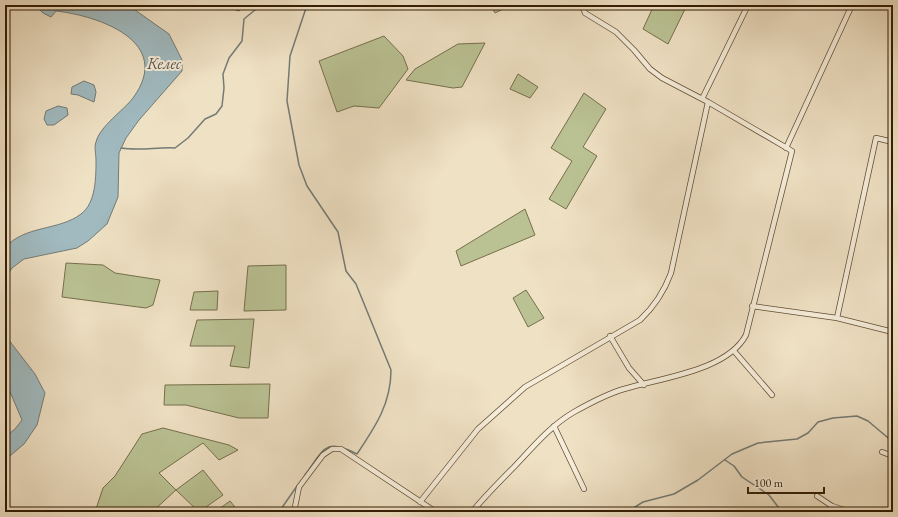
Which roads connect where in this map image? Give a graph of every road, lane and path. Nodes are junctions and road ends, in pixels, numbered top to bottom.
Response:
1 (582, 5) edge
2 (748, 5) edge
3 (852, 5) edge
4 (702, 99) junction
5 (708, 102) junction
6 (893, 142) edge
7 (786, 148) junction
8 (752, 306) junction
9 (838, 318) junction
10 (893, 332) edge
11 (610, 336) junction
12 (734, 351) junction
13 (644, 385) junction
14 (772, 395) dead end
15 (554, 426) junction
16 (882, 452) dead end
17 (893, 456) edge
18 (584, 489) dead end
19 (817, 496) dead end
20 (420, 502) junction
21 (294, 512) edge
22 (436, 512) edge
23 (472, 512) edge
24 (850, 512) edge

1 - 4 street
2 - 4 street
3 - 7 street
4 - 5 street
5 - 7 street
5 - 11 street
6 - 9 street
7 - 8 street
8 - 9 street
8 - 12 street
9 - 10 street
11 - 13 street
11 - 20 street
12 - 13 street
12 - 14 street
13 - 15 street
15 - 18 street
15 - 23 street
16 - 17 street
19 - 24 street
20 - 21 street
20 - 22 street

